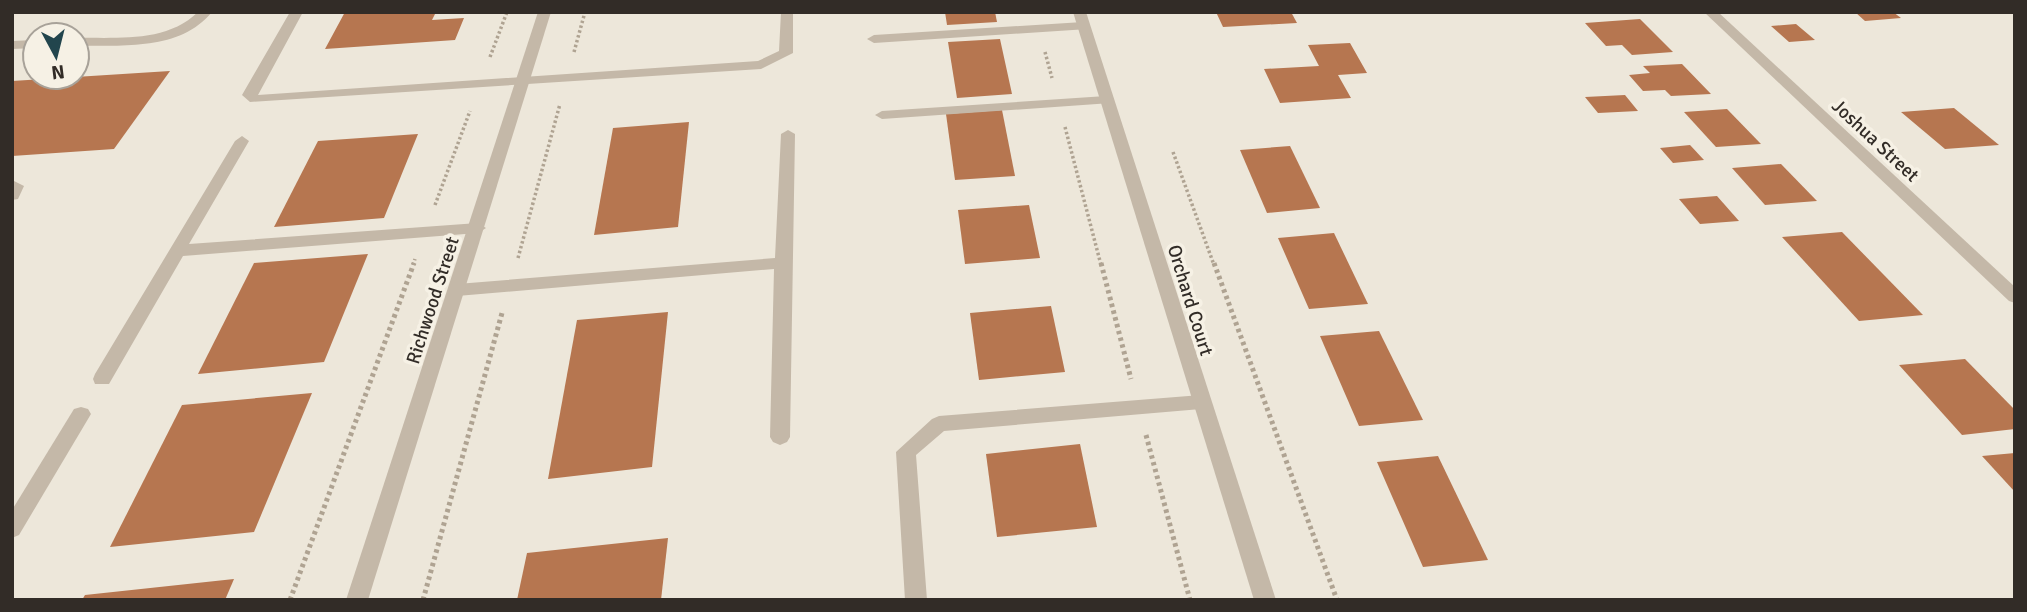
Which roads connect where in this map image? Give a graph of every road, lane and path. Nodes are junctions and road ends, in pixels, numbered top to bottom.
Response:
1 (206, 12) edge
2 (296, 12) edge
3 (507, 12) edge
4 (545, 12) edge
5 (787, 12) edge
6 (1710, 12) edge
7 (1081, 19) edge
8 (1039, 28) junction
9 (874, 39) dead end
10 (91, 41) edge
11 (524, 81) junction
12 (480, 84) junction
13 (1107, 100) junction
14 (1059, 103) junction
15 (882, 115) dead end
16 (788, 134) dead end
17 (242, 141) dead end
18 (1174, 152) dead end
19 (12, 185) edge
20 (12, 195) edge
21 (478, 228) junction
22 (425, 232) junction
23 (177, 251) junction
24 (783, 263) junction
25 (457, 290) junction
26 (2015, 297) edge
27 (102, 379) dead end
28 (1201, 402) junction
29 (1139, 407) junction
30 (81, 414) dead end
31 (780, 438) dead end
32 (12, 529) edge
33 (290, 600) edge
34 (357, 600) edge
35 (916, 600) edge
36 (1190, 600) edge
37 (1265, 600) edge
38 (1337, 600) edge

1 - 10 street
2 - 12 street
3 - 12 path
4 - 11 street, Richwood Street
5 - 11 street
6 - 26 street, Joshua Street
7 - 8 street
7 - 13 street, Orchard Court
8 - 9 street
8 - 14 path
11 - 12 street
11 - 21 street, Richwood Street
12 - 22 path
13 - 14 street
13 - 28 street, Orchard Court
14 - 15 street
14 - 29 path
16 - 24 street
17 - 23 street
18 - 38 path
19 - 20 street
21 - 22 street
21 - 25 street, Richwood Street
22 - 23 street
22 - 33 path
23 - 27 street
24 - 25 street
24 - 31 street
25 - 34 street, Richwood Street
28 - 29 street
28 - 37 street, Orchard Court
29 - 35 street
29 - 36 path
30 - 32 street

